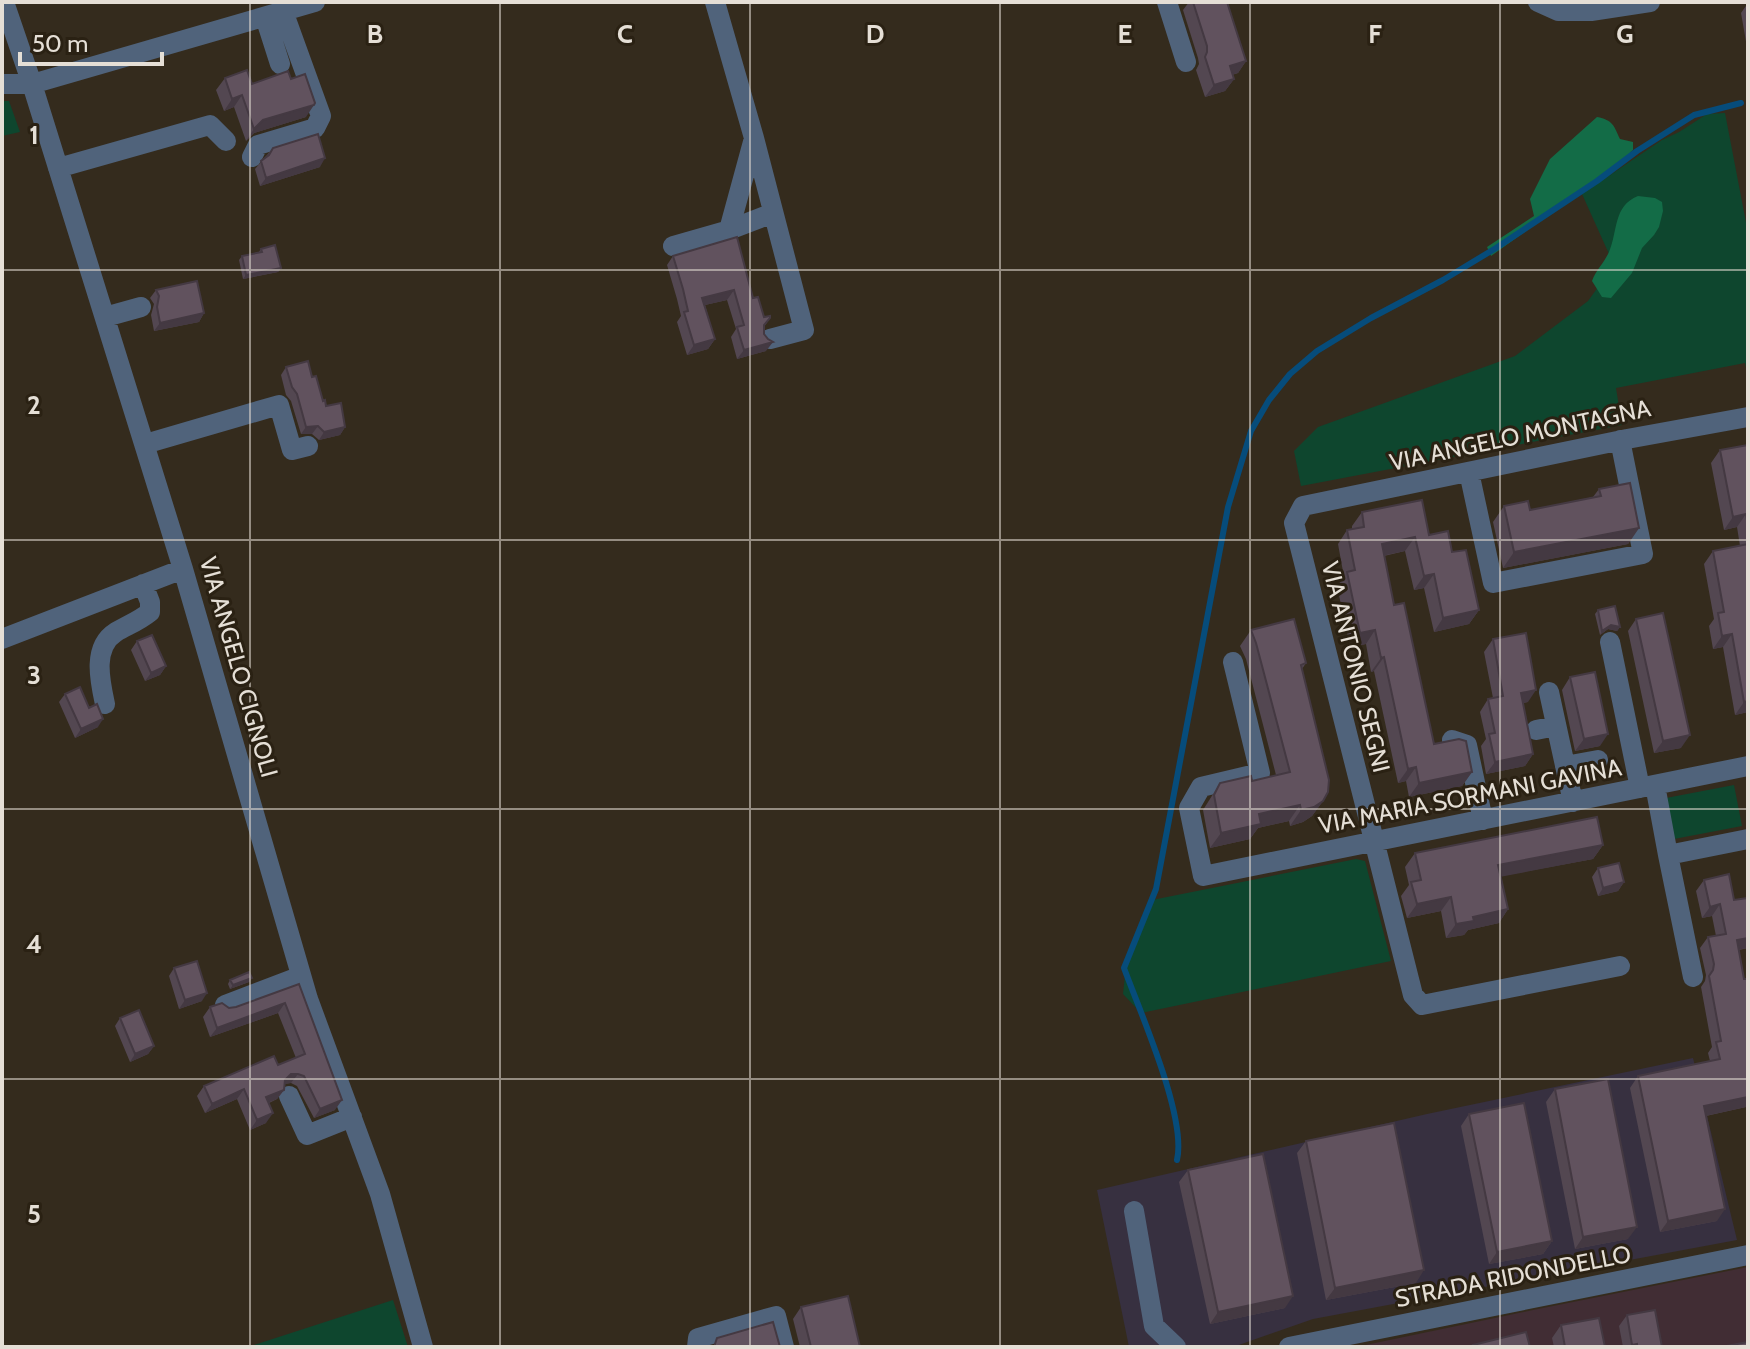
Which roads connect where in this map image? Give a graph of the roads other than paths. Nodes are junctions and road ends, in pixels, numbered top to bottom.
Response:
1 (4, 2) edge
2 (315, 2) edge
3 (715, 2) edge
4 (1167, 2) edge
5 (1538, 2) edge
6 (1650, 2) edge
7 (274, 14) junction
8 (1186, 62) dead end
9 (280, 64) dead end
10 (2, 84) edge
11 (32, 84) junction
12 (754, 138) junction
13 (226, 141) dead end
14 (252, 157) dead end
15 (58, 168) junction
16 (773, 213) junction
17 (729, 230) junction
18 (673, 246) dead end
19 (141, 307) dead end
20 (105, 317) junction
21 (770, 339) edge
22 (1748, 417) edge
23 (1620, 440) junction
24 (145, 444) junction
25 (308, 446) dead end
26 (1469, 472) junction
27 (1303, 506) joint
28 (183, 569) junction
29 (143, 584) junction
30 (2, 639) edge
31 (1617, 645) dead end
32 (1233, 662) dead end
33 (1549, 692) dead end
34 (105, 704) dead end
35 (1452, 740) edge
36 (1598, 760) dead end
37 (1565, 766) junction
38 (1748, 766) edge
39 (1647, 787) junction
40 (1573, 802) junction
41 (1483, 820) junction
42 (1748, 839) edge
43 (1373, 842) junction
44 (1668, 855) junction
45 (1620, 966) dead end
46 (301, 976) junction
47 (1693, 977) dead end
48 (225, 1005) edge
49 (289, 1096) dead end
50 (352, 1117) junction
51 (1134, 1211) dead end
52 (1748, 1255) edge
53 (423, 1347) edge
54 (697, 1347) edge
55 (784, 1347) edge
56 (1176, 1347) edge
57 (1289, 1347) edge

1 - 11 street, VIA ANGELO CIGNOLI
2 - 7 street
3 - 12 street
4 - 8 street
5 - 6 street
7 - 9 street
7 - 11 street
7 - 14 street
10 - 11 street
11 - 15 street, VIA ANGELO CIGNOLI
12 - 16 street
12 - 17 street
13 - 15 street
15 - 20 street, VIA ANGELO CIGNOLI
16 - 17 street
16 - 21 street
17 - 18 street
19 - 20 street
20 - 24 street, VIA ANGELO CIGNOLI
22 - 23 street, VIA ANGELO MONTAGNA
23 - 26 street, VIA ANGELO MONTAGNA
23 - 26 street
24 - 25 street
24 - 28 street, VIA ANGELO CIGNOLI
26 - 27 street, VIA ANGELO MONTAGNA
27 - 43 street, VIA ANTONIO SEGNI
28 - 29 street
28 - 46 street, VIA ANGELO CIGNOLI
29 - 30 street
29 - 34 street
31 - 39 street
32 - 43 street, VIA MARIA SORMANI GAVINA
33 - 37 street
35 - 41 street
36 - 37 street
37 - 40 street
38 - 39 street, VIA MARIA SORMANI GAVINA
39 - 40 street, VIA MARIA SORMANI GAVINA
39 - 44 street
40 - 41 street, VIA MARIA SORMANI GAVINA
41 - 43 street, VIA MARIA SORMANI GAVINA
42 - 44 street
43 - 45 street
44 - 47 street
46 - 48 street
46 - 50 street, VIA ANGELO CIGNOLI
49 - 50 street
50 - 53 street, VIA ANGELO CIGNOLI
51 - 56 street
52 - 57 street, STRADA RIDONDELLO
54 - 55 street

